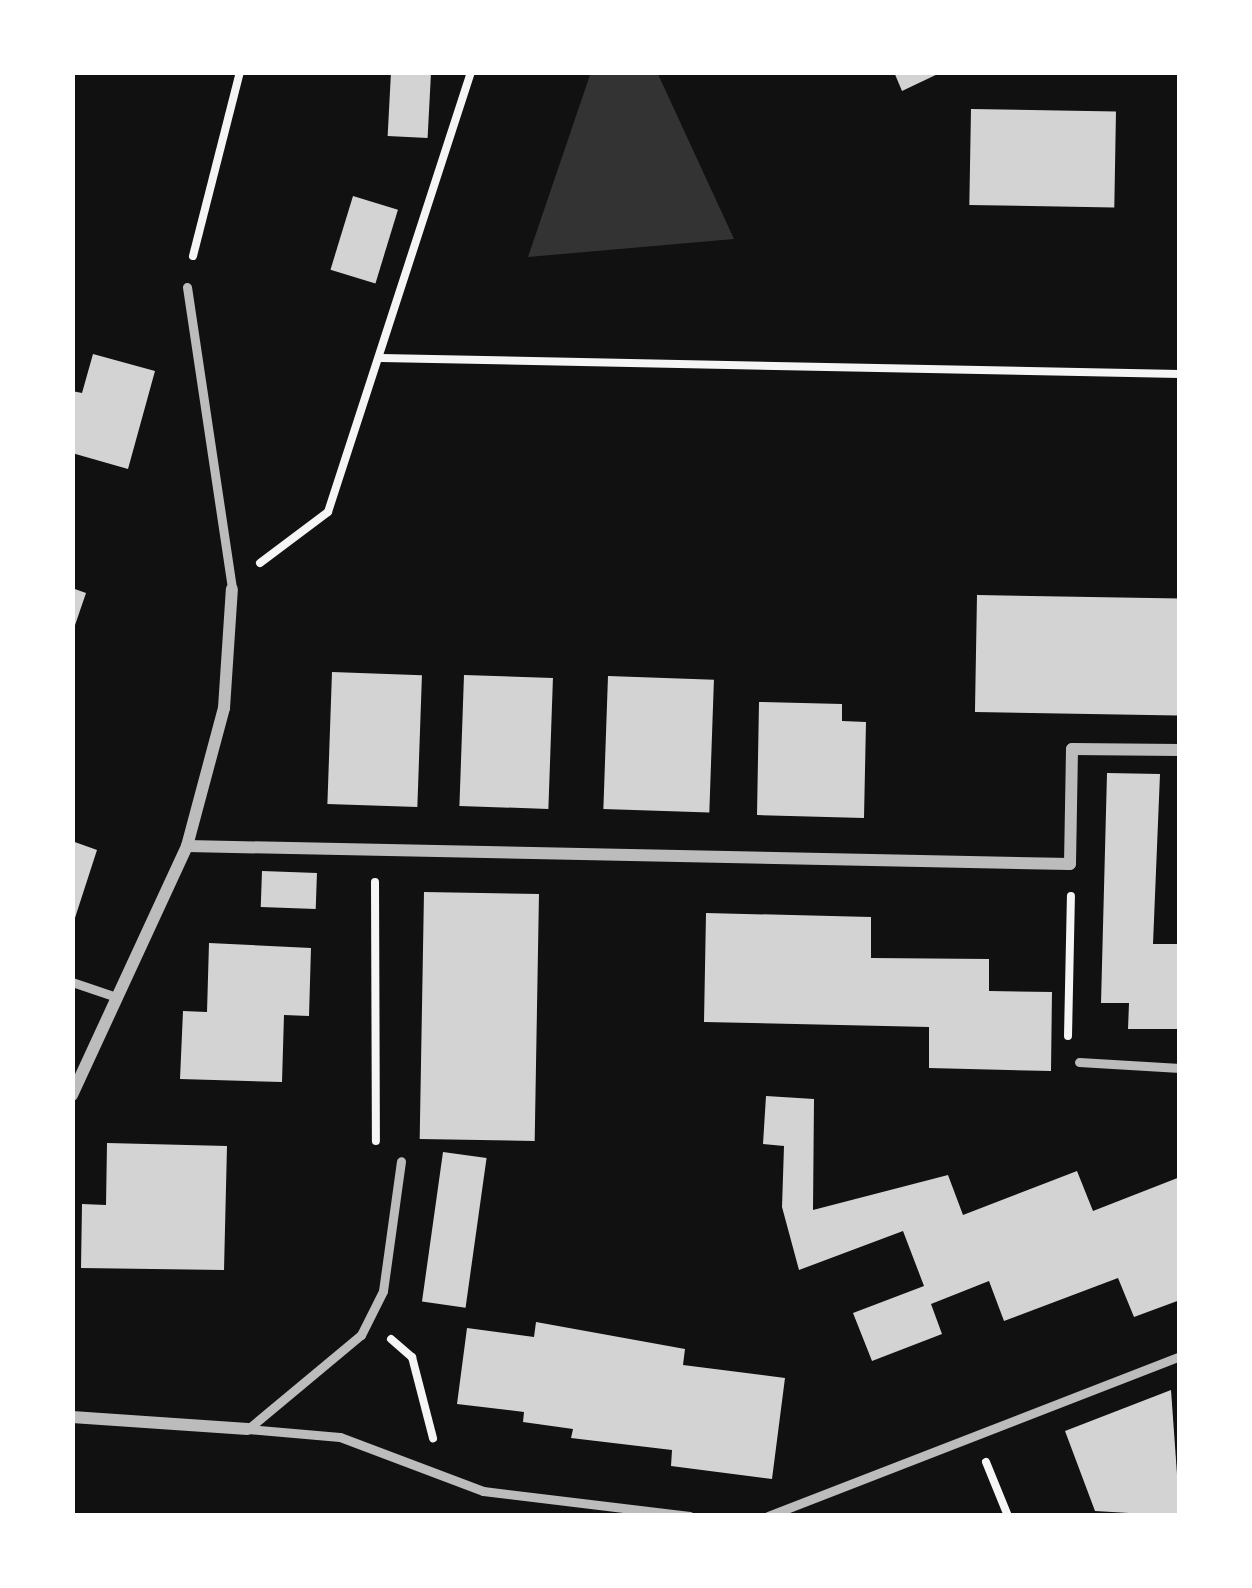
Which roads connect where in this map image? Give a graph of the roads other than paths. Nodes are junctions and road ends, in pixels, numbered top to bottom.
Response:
1 (188, 287) road end
2 (232, 590) joint
3 (1180, 750) edge
4 (187, 847) junction
5 (72, 982) edge
6 (116, 997) junction
7 (1079, 1062) road end
8 (1180, 1068) edge
9 (72, 1095) edge
10 (401, 1161) road end
11 (1180, 1356) edge
12 (72, 1417) edge
13 (248, 1429) junction
14 (688, 1516) edge
15 (768, 1516) edge

1 - 2 lane
2 - 4 street
3 - 4 street
4 - 6 street
5 - 6 lane
6 - 9 street
7 - 8 lane
10 - 13 lane
11 - 15 lane
12 - 13 street
13 - 14 lane

